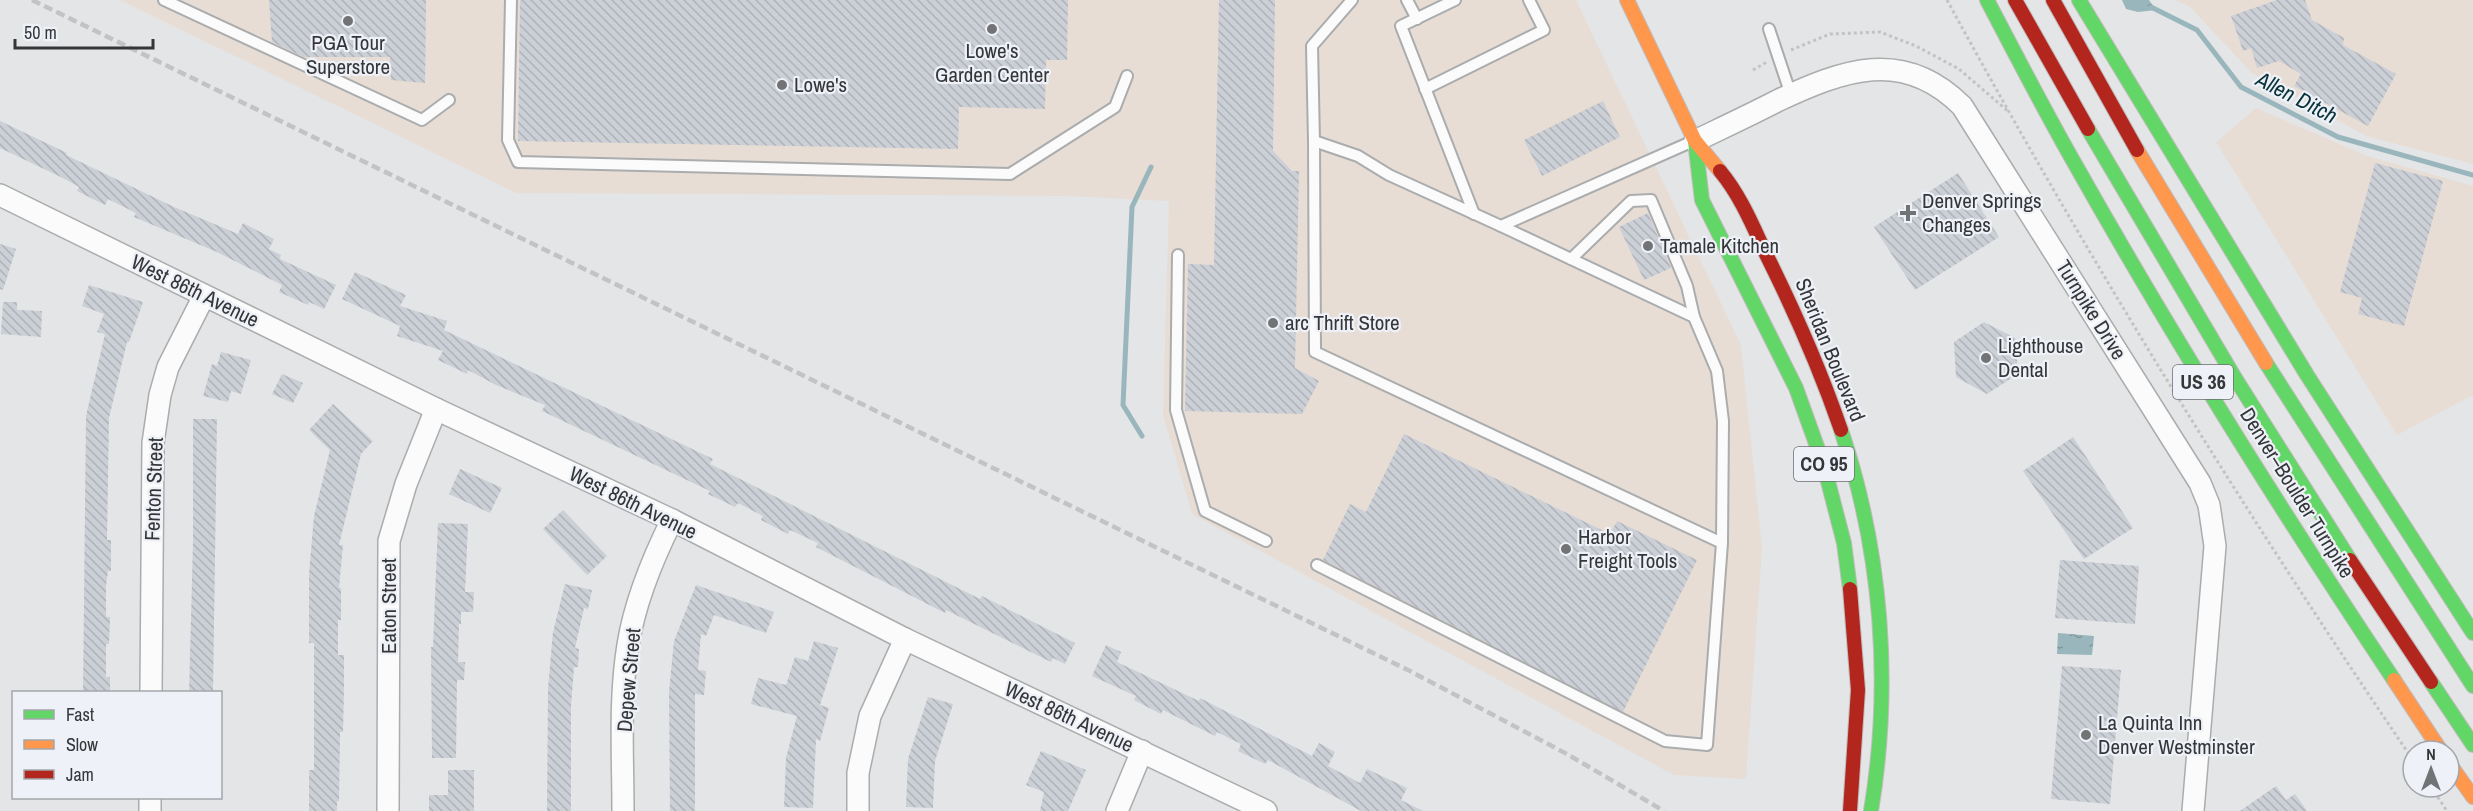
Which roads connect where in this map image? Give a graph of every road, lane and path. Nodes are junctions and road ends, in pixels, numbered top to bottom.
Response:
1 (164, 0) edge
2 (512, 0) edge
3 (1352, 0) edge
4 (1407, 0) edge
5 (1529, 0) edge
6 (1628, 0) edge
7 (1987, 0) edge
8 (2015, 0) edge
9 (2053, 0) edge
10 (2079, 0) edge
11 (1459, 2) edge
12 (1417, 19) junction
13 (1769, 29) dead end
14 (1127, 76) dead end
15 (1425, 89) junction
16 (1791, 95) junction
17 (449, 100) dead end
18 (1314, 141) junction
19 (1695, 141) junction
20 (0, 195) edge
21 (1473, 214) junction
22 (1501, 226) junction
23 (1178, 255) dead end
24 (1571, 259) junction
25 (204, 296) junction
26 (1694, 317) junction
27 (436, 409) junction
28 (672, 520) junction
29 (1266, 541) dead end
30 (1722, 543) junction
31 (1317, 565) dead end
32 (2473, 633) edge
33 (904, 639) junction
34 (2473, 686) edge
35 (151, 691) edge
36 (2433, 739) edge
37 (2473, 745) edge
38 (1142, 751) junction
39 (2461, 780) edge
40 (2473, 797) edge
41 (388, 811) edge
42 (623, 811) edge
43 (858, 811) edge
44 (1117, 811) edge
45 (1266, 811) edge
46 (1850, 811) edge
47 (1872, 811) edge
48 (2193, 811) edge

1 - 17 lane
2 - 14 lane
3 - 18 lane
4 - 12 lane
5 - 15 lane
6 - 19 main road, Sheridan Boulevard / CO 95
7 - 36 main road, Denver–Boulder Turnpike / US 36
8 - 37 main road
9 - 34 main road
10 - 32 main road
11 - 12 lane
12 - 15 lane
13 - 16 lane
15 - 21 lane
16 - 19 street, Turnpike Drive
16 - 48 street, Turnpike Drive
18 - 21 lane
18 - 30 lane
19 - 22 lane
19 - 46 main road, Sheridan Boulevard / CO 95
19 - 47 main road, Sheridan Boulevard / CO 95
20 - 25 street, West 86th Avenue
21 - 22 lane
22 - 24 lane
23 - 29 lane
24 - 26 lane
24 - 26 lane
25 - 27 street, West 86th Avenue
25 - 35 street, Fenton Street
26 - 30 lane
27 - 28 street, West 86th Avenue
27 - 41 street, Eaton Street
28 - 33 street, West 86th Avenue
28 - 42 street, Depew Street
30 - 31 lane
33 - 38 street, West 86th Avenue
33 - 43 street
38 - 44 street
38 - 45 street, West 86th Avenue
39 - 40 main road

